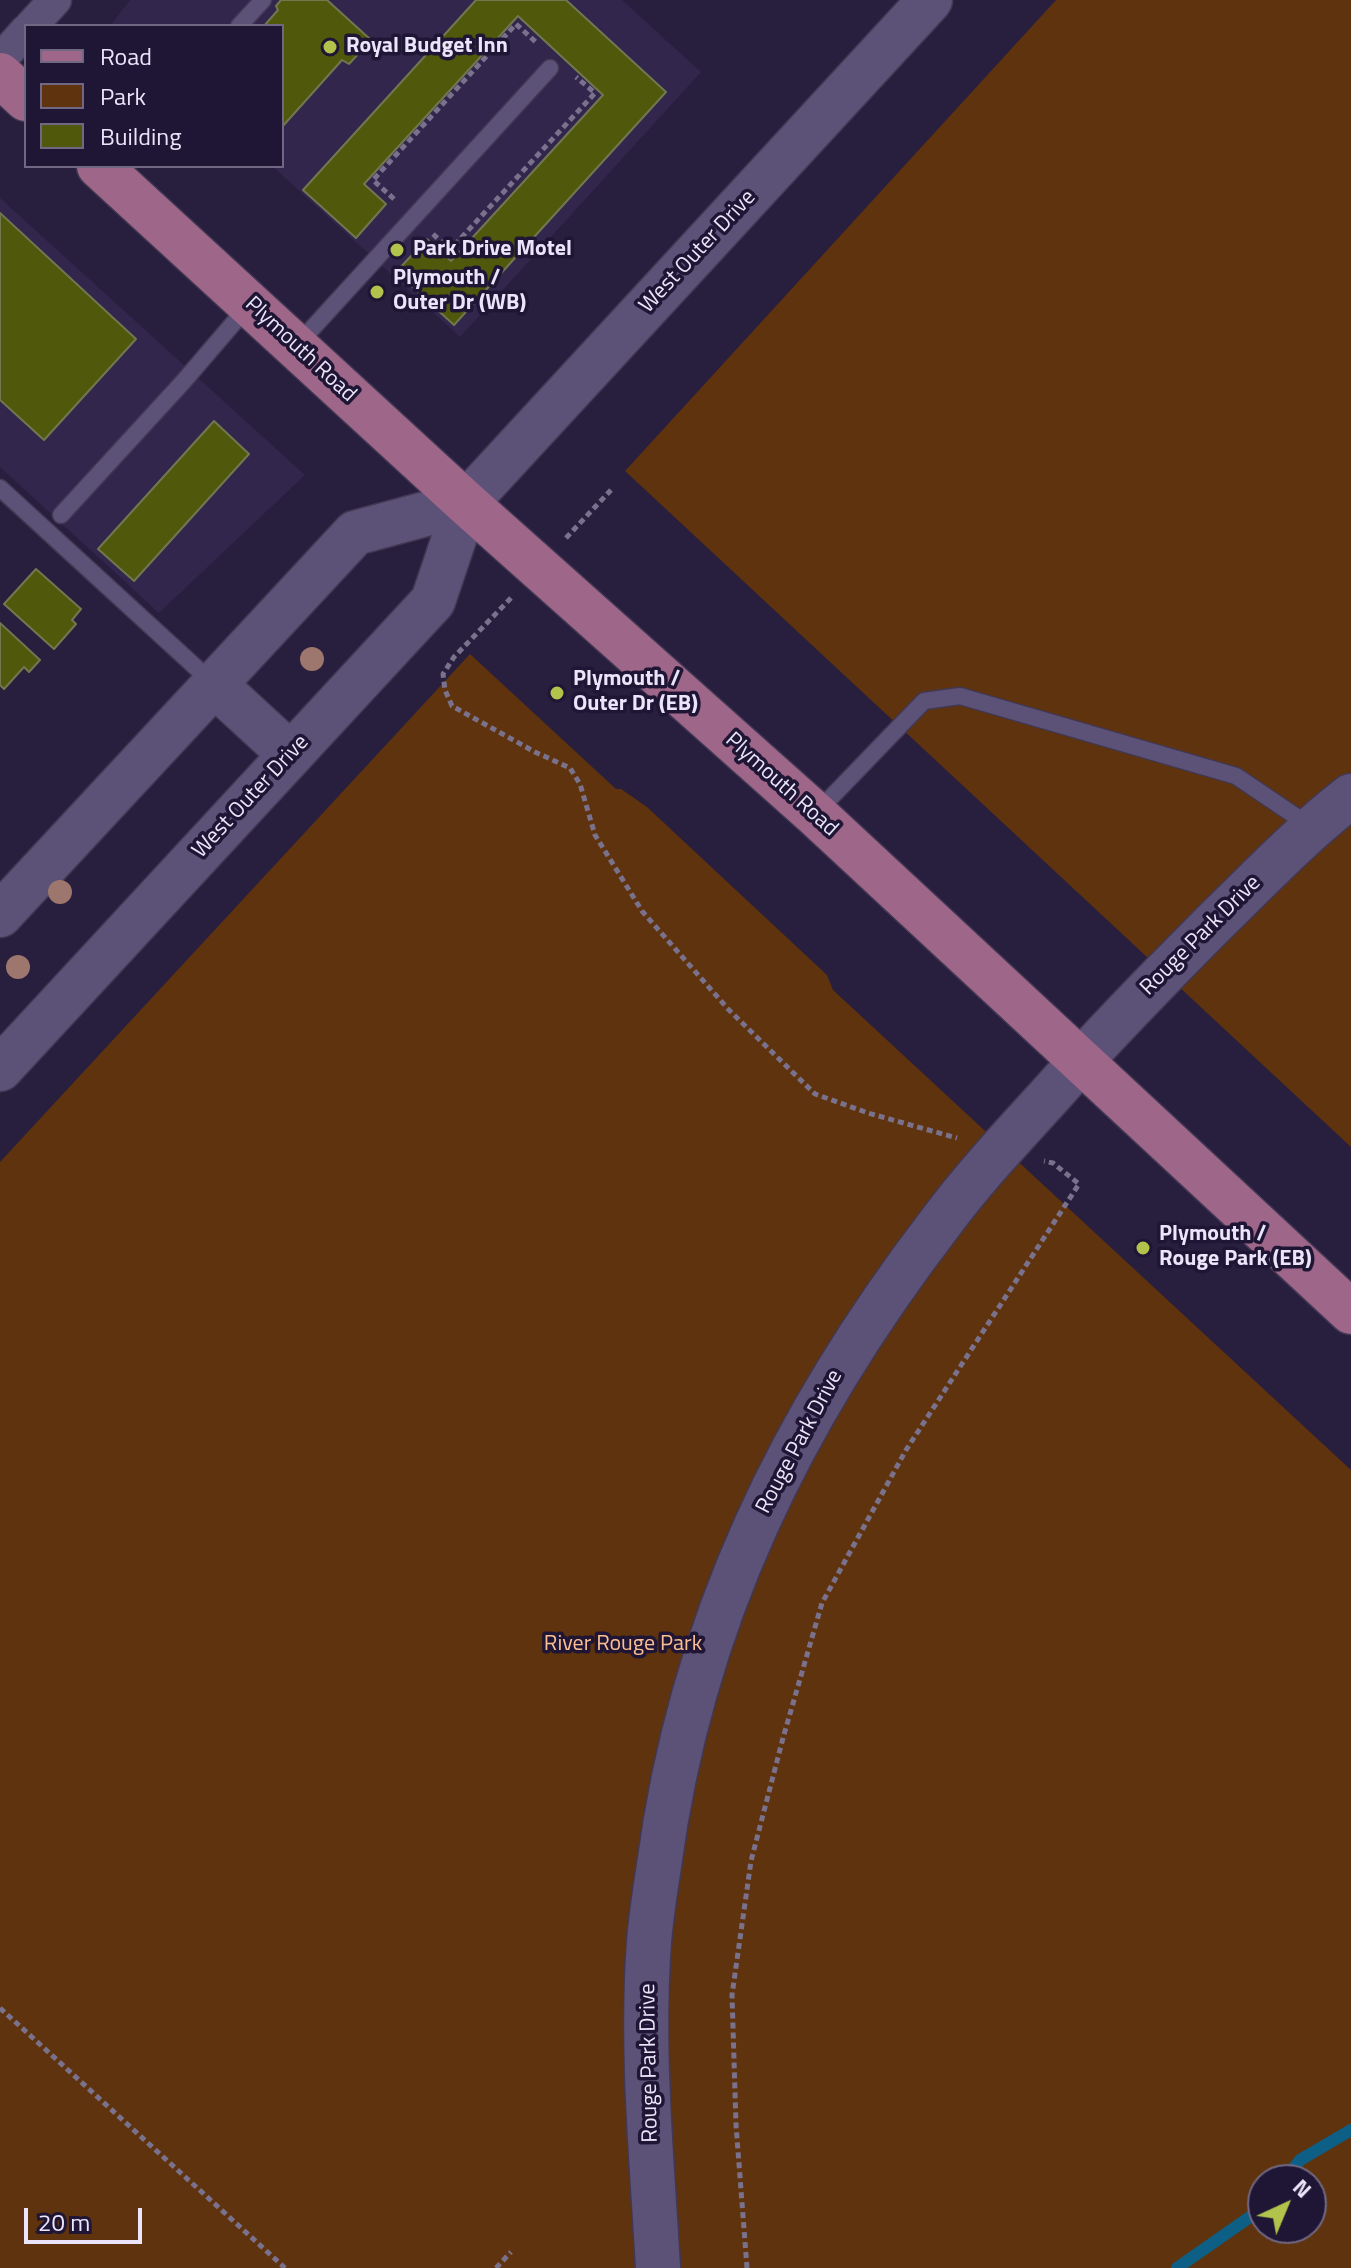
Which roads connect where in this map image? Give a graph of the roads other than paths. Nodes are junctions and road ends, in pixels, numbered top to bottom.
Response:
1 (55, 0) edge
2 (263, 0) edge
3 (930, 0) edge
4 (33, 24) edge
5 (241, 24) edge
6 (24, 33) edge
7 (0, 60) edge
8 (550, 68) dead end
9 (0, 75) edge
10 (24, 97) edge
11 (107, 169) edge
12 (250, 304) junction
13 (296, 347) junction
14 (0, 488) edge
15 (466, 503) junction
16 (61, 515) dead end
17 (215, 685) junction
18 (290, 754) junction
19 (1351, 796) edge
20 (815, 814) junction
21 (1311, 827) junction
22 (0, 915) edge
23 (1080, 1062) junction
24 (0, 1069) edge
25 (1351, 1312) edge
26 (658, 2268) edge

1 - 4 street
2 - 5 lane
3 - 15 main road, West Outer Drive
6 - 7 street
8 - 13 lane
9 - 10 main road
11 - 12 main road, Plymouth Road
12 - 13 main road, Plymouth Road
12 - 16 lane
13 - 15 main road, Plymouth Road
14 - 17 lane
15 - 17 main road
15 - 18 main road, West Outer Drive
15 - 20 main road, Plymouth Road
17 - 18 main road
17 - 22 main road
18 - 24 main road, West Outer Drive
19 - 21 main road, Rouge Park Drive
20 - 21 lane
20 - 23 main road, Plymouth Road
21 - 23 main road, Rouge Park Drive
23 - 25 main road, Plymouth Road
23 - 26 main road, Rouge Park Drive

